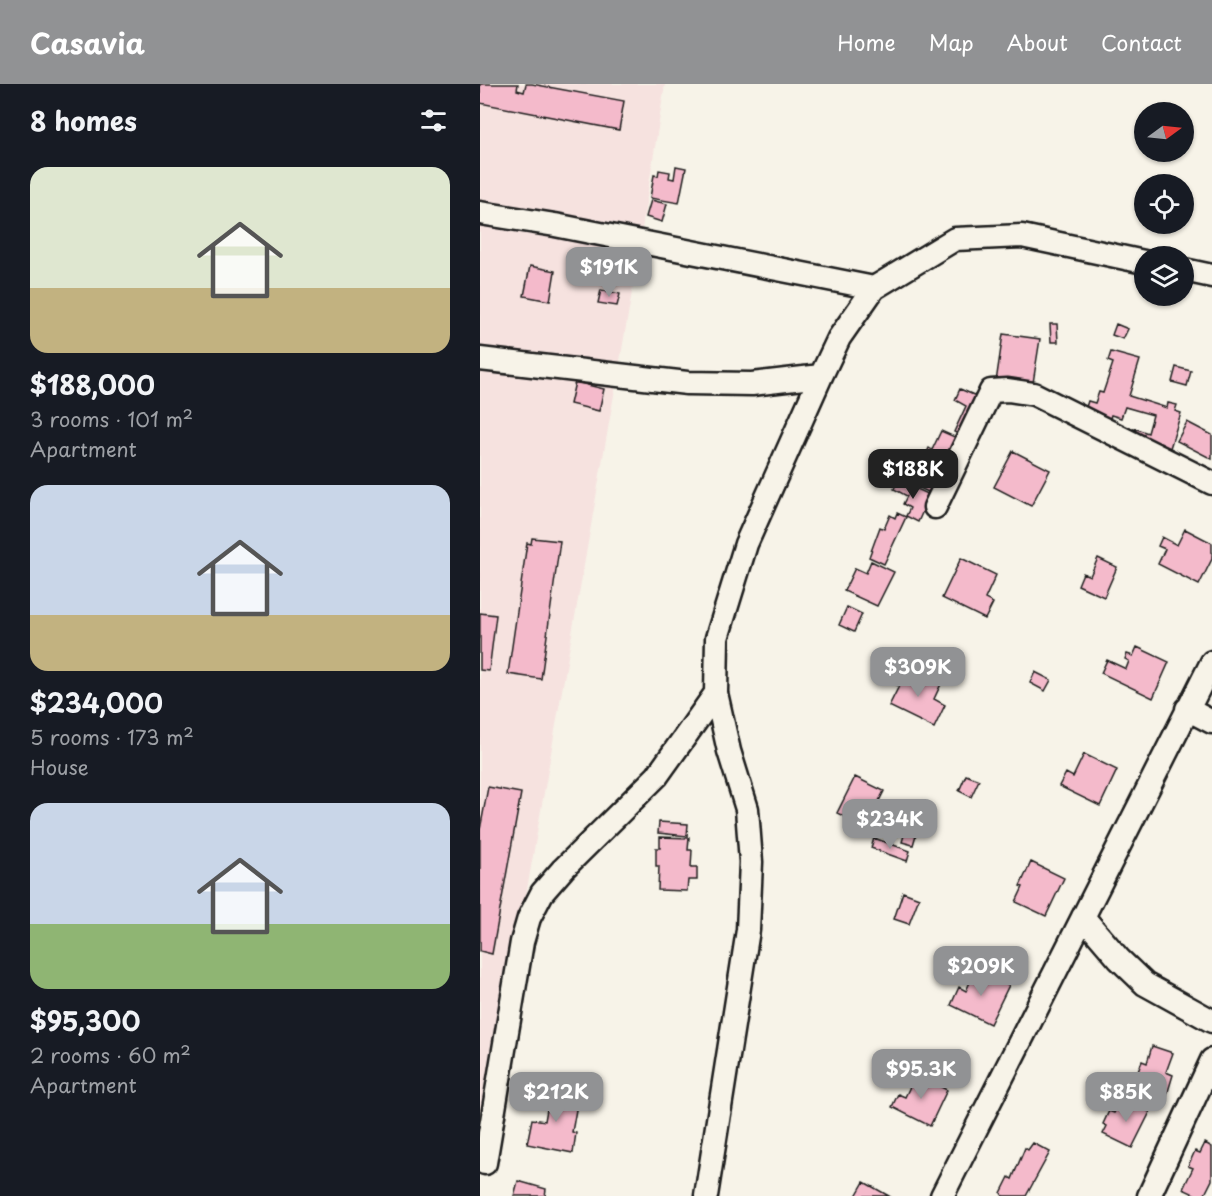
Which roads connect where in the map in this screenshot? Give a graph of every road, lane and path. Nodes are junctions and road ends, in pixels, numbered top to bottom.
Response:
1 (480, 213) edge
2 (1134, 260) edge
3 (1194, 272) edge
4 (1212, 276) edge
5 (874, 288) junction
6 (480, 359) edge
7 (821, 375) junction
8 (1212, 483) edge
9 (936, 507) dead end
10 (1212, 662) edge
11 (716, 693) junction
12 (1187, 709) junction
13 (1212, 722) edge
14 (1083, 917) junction
15 (1212, 1021) edge
16 (1212, 1060) edge
17 (485, 1163) dead end
18 (706, 1196) edge
19 (942, 1196) edge
20 (1149, 1196) edge

1 - 5 street
2 - 5 street
3 - 4 street
5 - 7 street
6 - 7 street
7 - 11 street
8 - 9 street
10 - 12 street
11 - 17 street
11 - 18 street
12 - 13 street
12 - 14 street
14 - 15 street
14 - 19 street
16 - 20 street

